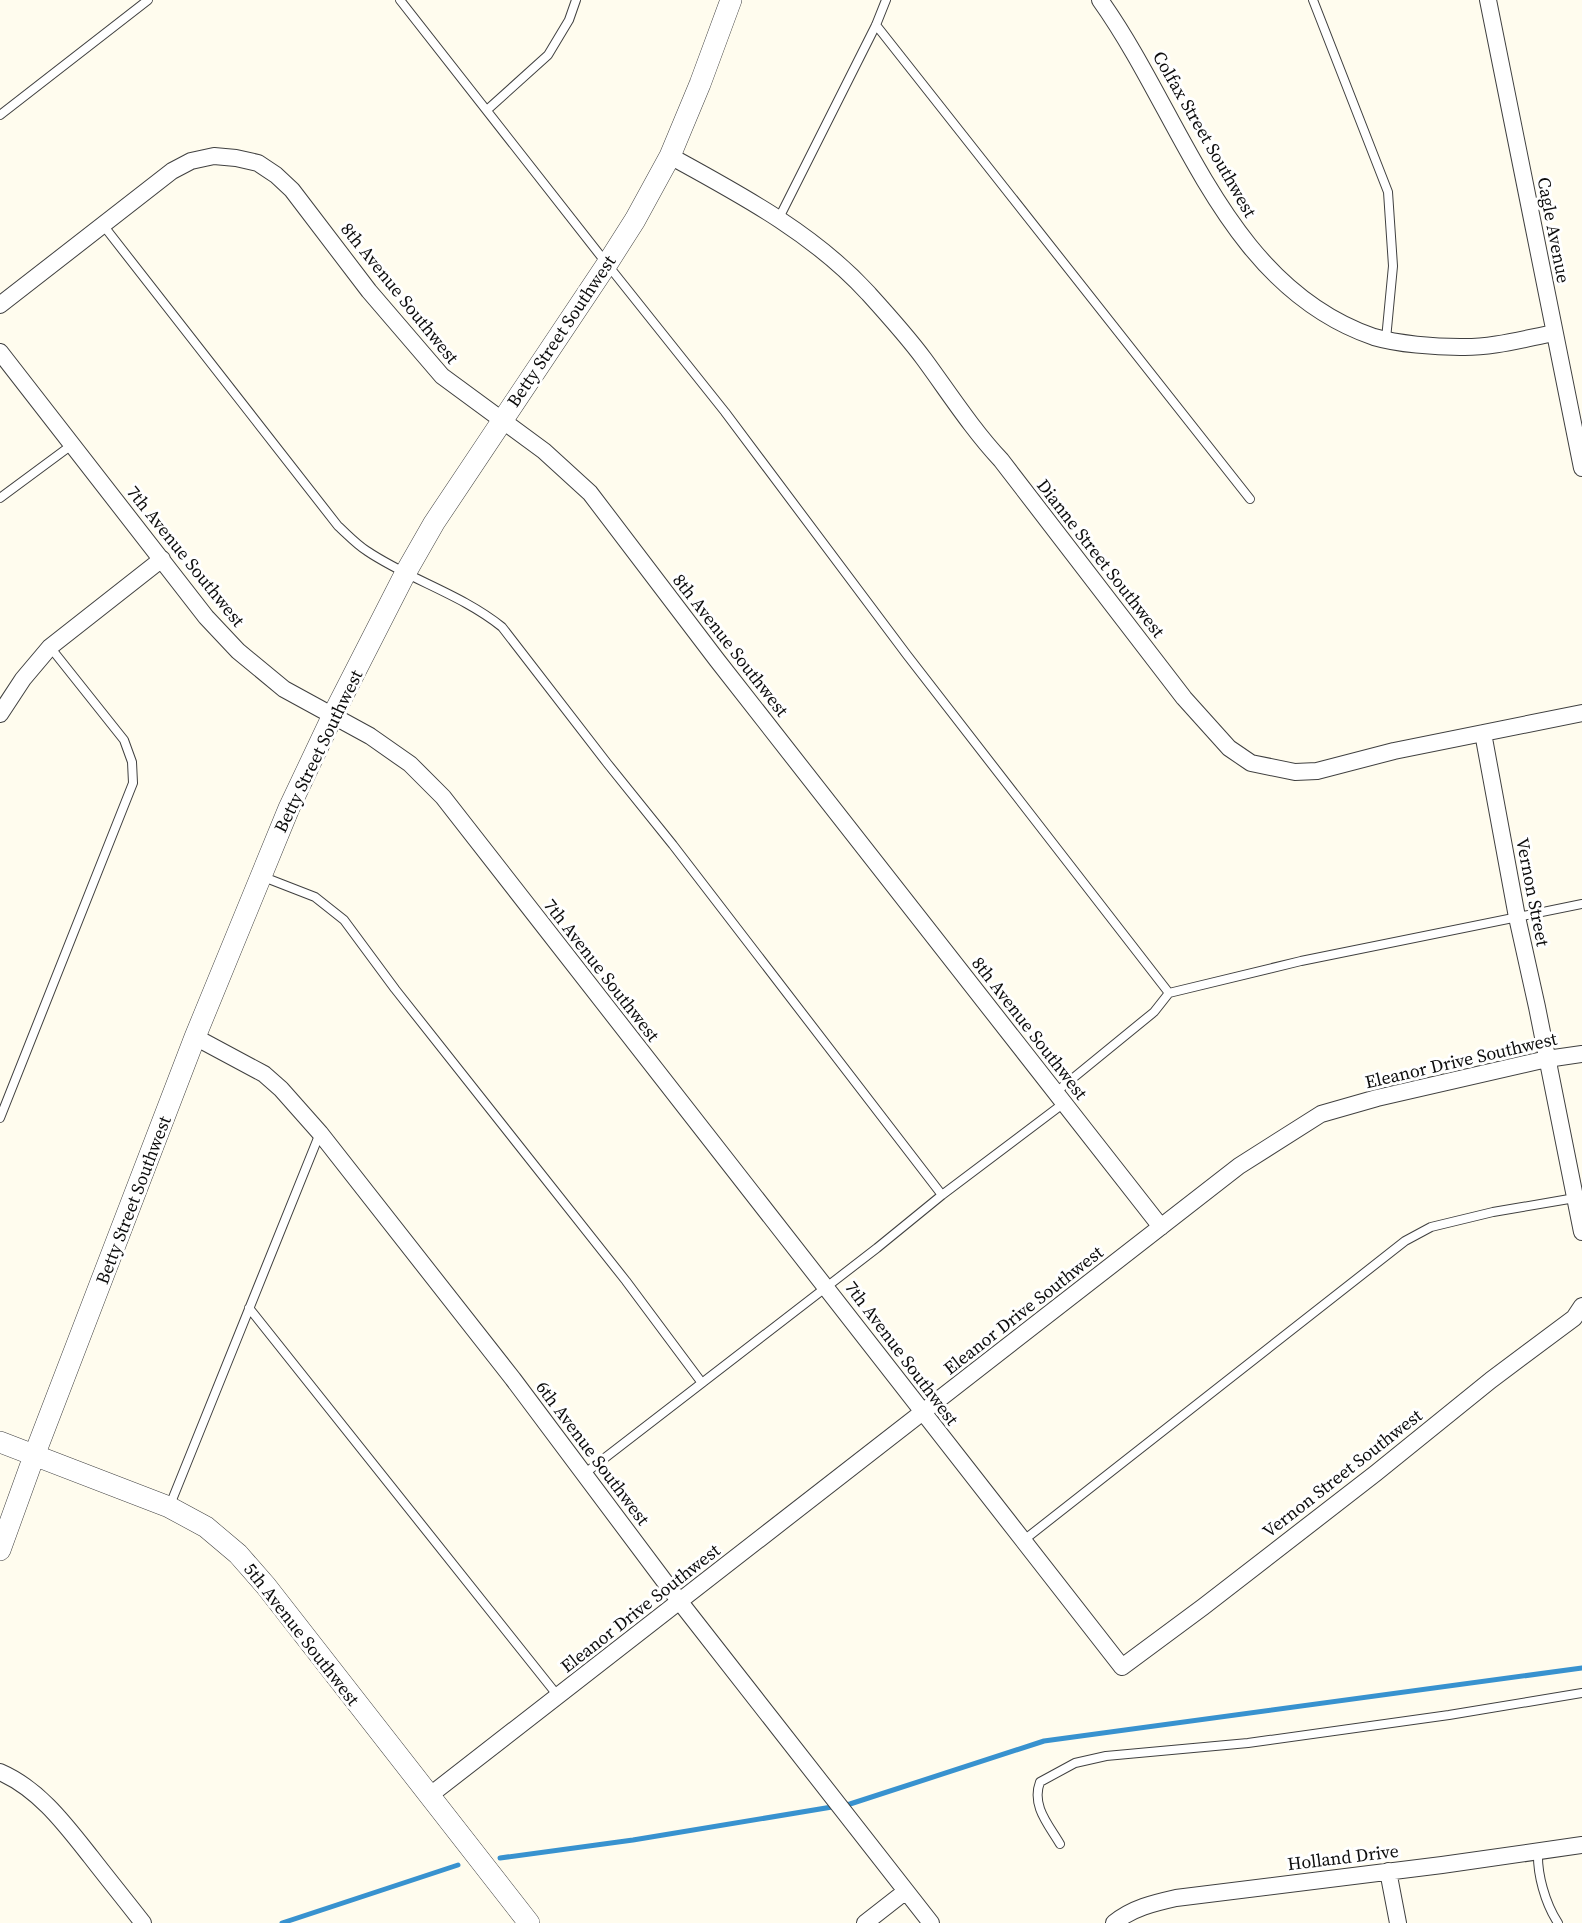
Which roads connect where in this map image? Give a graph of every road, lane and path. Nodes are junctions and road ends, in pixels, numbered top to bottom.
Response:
1 (148, 0) edge
2 (400, 0) edge
3 (576, 0) edge
4 (731, 0) edge
5 (886, 0) edge
6 (1100, 0) edge
7 (1313, 0) edge
8 (1488, 0) edge
9 (876, 25) junction
10 (487, 110) junction
11 (0, 115) edge
12 (670, 156) junction
13 (778, 218) junction
14 (103, 225) junction
15 (607, 264) junction
16 (0, 305) edge
17 (1554, 333) junction
18 (1386, 339) junction
19 (0, 352) edge
20 (501, 420) junction
21 (73, 444) junction
22 (1582, 468) edge
23 (0, 498) edge
24 (1250, 499) dead end
25 (162, 559) junction
26 (406, 572) junction
27 (50, 647) junction
28 (1582, 713) edge
29 (0, 714) edge
30 (333, 715) junction
31 (1483, 733) junction
32 (260, 875) junction
33 (1582, 904) edge
34 (1516, 917) junction
35 (1168, 993) junction
36 (195, 1037) junction
37 (1582, 1054) edge
38 (1547, 1059) junction
39 (1060, 1097) junction
40 (0, 1118) edge
41 (320, 1133) junction
42 (942, 1195) junction
43 (1575, 1198) junction
44 (1161, 1227) junction
45 (1582, 1232) edge
46 (826, 1286) junction
47 (1582, 1306) edge
48 (249, 1308) junction
49 (702, 1383) junction
50 (923, 1413) junction
51 (0, 1442) edge
52 (34, 1456) junction
53 (584, 1474) junction
54 (169, 1508) junction
55 (1024, 1540) junction
56 (0, 1550) edge
57 (680, 1602) junction
58 (1122, 1667) joint
59 (1582, 1693) edge
60 (558, 1696) junction
61 (0, 1772) edge
62 (429, 1796) junction
63 (1060, 1844) dead end
64 (1582, 1845) edge
65 (1538, 1851) junction
66 (1388, 1871) junction
67 (906, 1891) junction
68 (143, 1923) edge
69 (529, 1923) edge
70 (865, 1923) edge
71 (931, 1923) edge
72 (1114, 1923) edge
73 (1398, 1923) edge
74 (1558, 1923) edge

1 - 11 lane
2 - 10 lane
3 - 10 lane
4 - 12 street, Betty Street Southwest
5 - 9 lane
6 - 18 street, Colfax Street Southwest
7 - 18 lane
8 - 17 street, Cagle Avenue
9 - 13 lane
9 - 24 lane
10 - 15 lane
12 - 13 street, Dianne Street Southwest
12 - 15 street, Betty Street Southwest
13 - 31 street, Dianne Street Southwest
14 - 16 street
14 - 20 street, 8th Avenue Southwest
14 - 26 lane
15 - 20 street, Betty Street Southwest
15 - 35 lane
17 - 18 street, Colfax Street Southwest
17 - 22 street, Cagle Avenue
19 - 21 street, 7th Avenue Southwest
20 - 26 street, Betty Street Southwest
20 - 39 street, 8th Avenue Southwest
21 - 23 lane
21 - 25 street, 7th Avenue Southwest
25 - 27 street
25 - 30 street, 7th Avenue Southwest
26 - 30 street, Betty Street Southwest
26 - 42 lane
27 - 29 street
27 - 40 lane
28 - 31 street, Dianne Street Southwest
30 - 32 street, Betty Street Southwest
30 - 46 street, 7th Avenue Southwest
31 - 34 street, Vernon Street
32 - 36 street, Betty Street Southwest
32 - 49 lane
33 - 34 lane
34 - 35 lane
34 - 38 street, Vernon Street
35 - 39 lane
36 - 41 street, 6th Avenue Southwest
36 - 52 street, Betty Street Southwest
37 - 38 street, Eleanor Drive Southwest
38 - 43 street
38 - 44 street, Eleanor Drive Southwest
39 - 42 lane
39 - 44 street, 8th Avenue Southwest
41 - 48 lane
41 - 53 street, 6th Avenue Southwest
42 - 46 lane
43 - 45 street
43 - 55 lane
44 - 50 street, Eleanor Drive Southwest
46 - 49 lane
46 - 50 street, 7th Avenue Southwest
47 - 58 street, Vernon Street Southwest
48 - 54 lane
48 - 60 lane
49 - 53 lane
50 - 55 street, 7th Avenue Southwest
50 - 57 street, Eleanor Drive Southwest
51 - 52 street, 5th Avenue Southwest
52 - 54 street, 5th Avenue Southwest
52 - 56 street, Betty Street Southwest
53 - 57 street, 6th Avenue Southwest
54 - 62 street, 5th Avenue Southwest
55 - 58 street, 7th Avenue Southwest
57 - 60 street, Eleanor Drive Southwest
57 - 67 street, 6th Avenue Southwest
59 - 63 lane
60 - 62 street, Eleanor Drive Southwest
61 - 68 street
62 - 69 street, 5th Avenue Southwest
64 - 65 street, Holland Drive
65 - 66 street, Holland Drive
65 - 74 lane
66 - 72 street, Holland Drive
66 - 73 street
67 - 70 street
67 - 71 street, 6th Avenue Southwest

